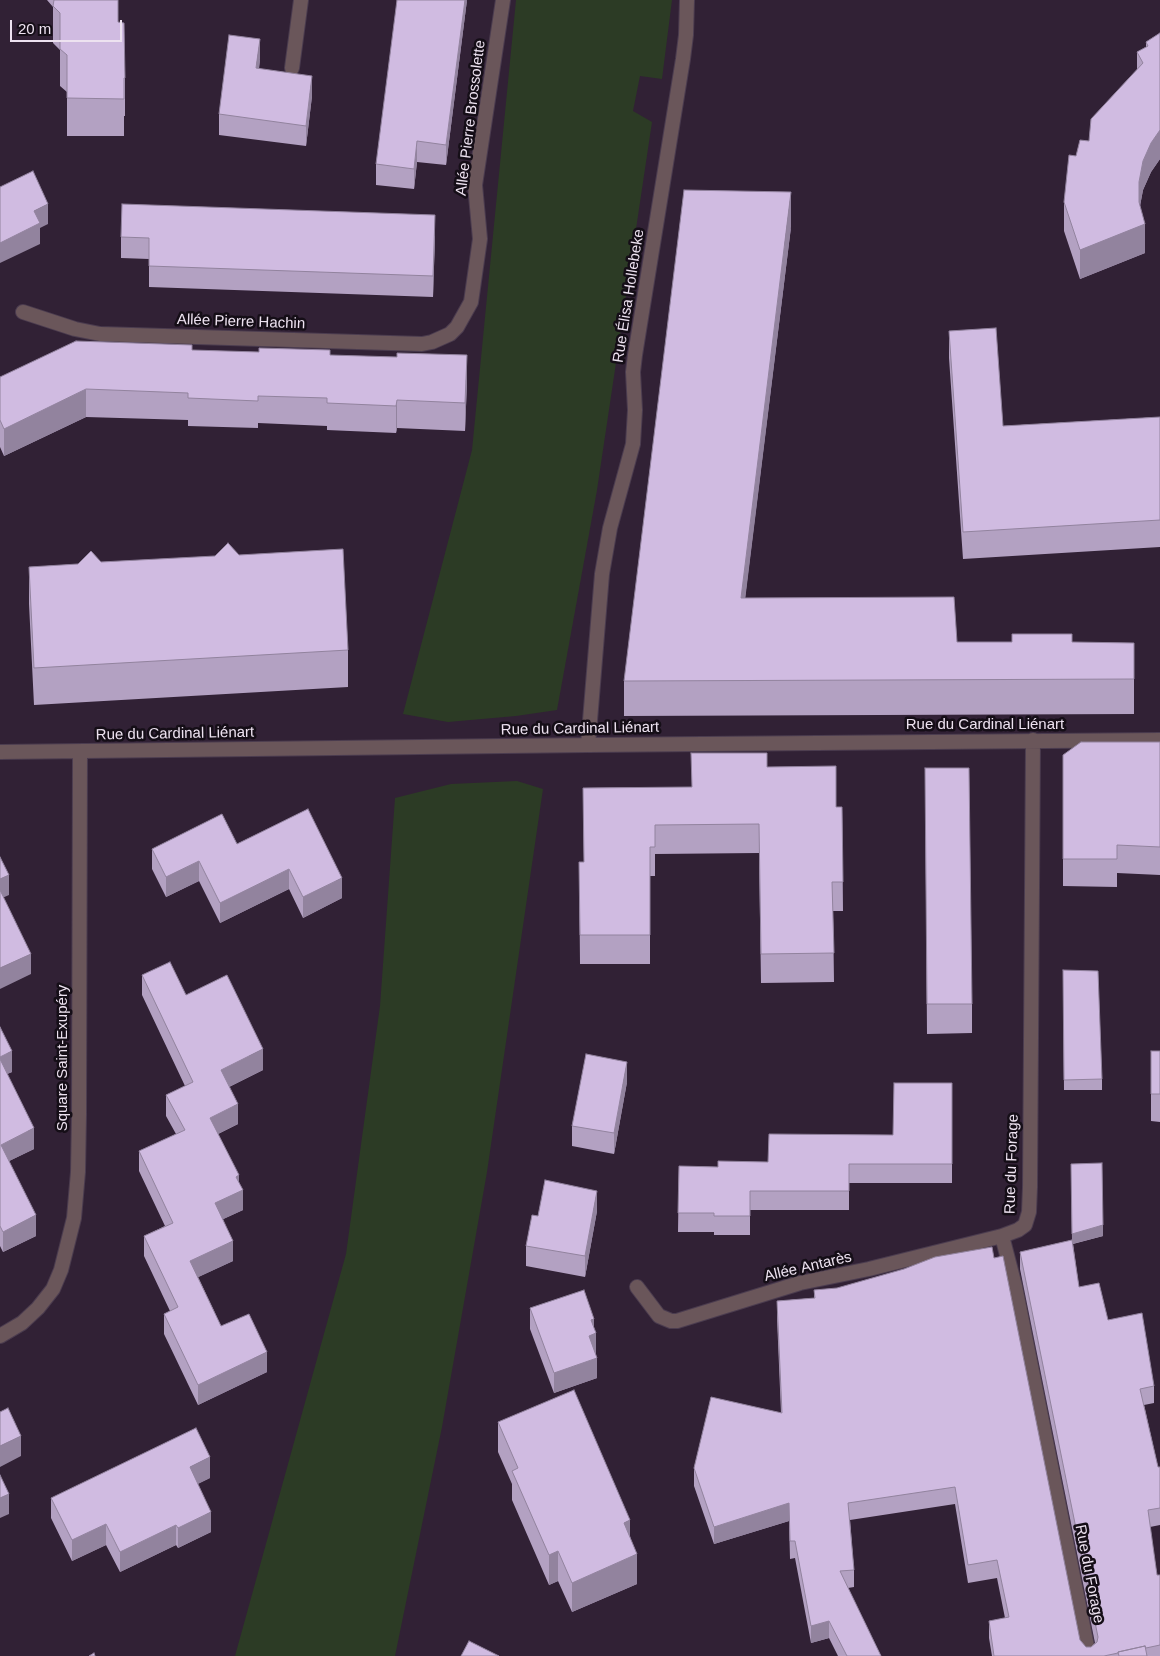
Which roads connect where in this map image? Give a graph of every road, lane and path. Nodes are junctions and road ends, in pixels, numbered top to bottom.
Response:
1 (301, 0) edge
2 (503, 0) edge
3 (688, 0) edge
4 (292, 68) dead end
5 (23, 312) dead end
6 (457, 327) joint
7 (1033, 740) junction
8 (1160, 740) edge
9 (588, 745) junction
10 (0, 752) edge
11 (80, 752) junction
12 (1002, 1236) junction
13 (637, 1287) dead end
14 (0, 1336) edge
15 (1089, 1656) edge

1 - 4 street
2 - 6 street, Allée Pierre Brossolette
3 - 9 street, Rue Élisa Hollebeke
5 - 6 street, Allée Pierre Hachin
7 - 8 street, Rue du Cardinal Liénart
7 - 9 street, Rue du Cardinal Liénart
7 - 12 street, Rue du Forage
9 - 11 street, Rue du Cardinal Liénart
10 - 11 street, Rue du Cardinal Liénart
11 - 14 street, Square Saint-Exupéry
12 - 13 street, Allée Antarès
12 - 15 street, Rue du Forage

